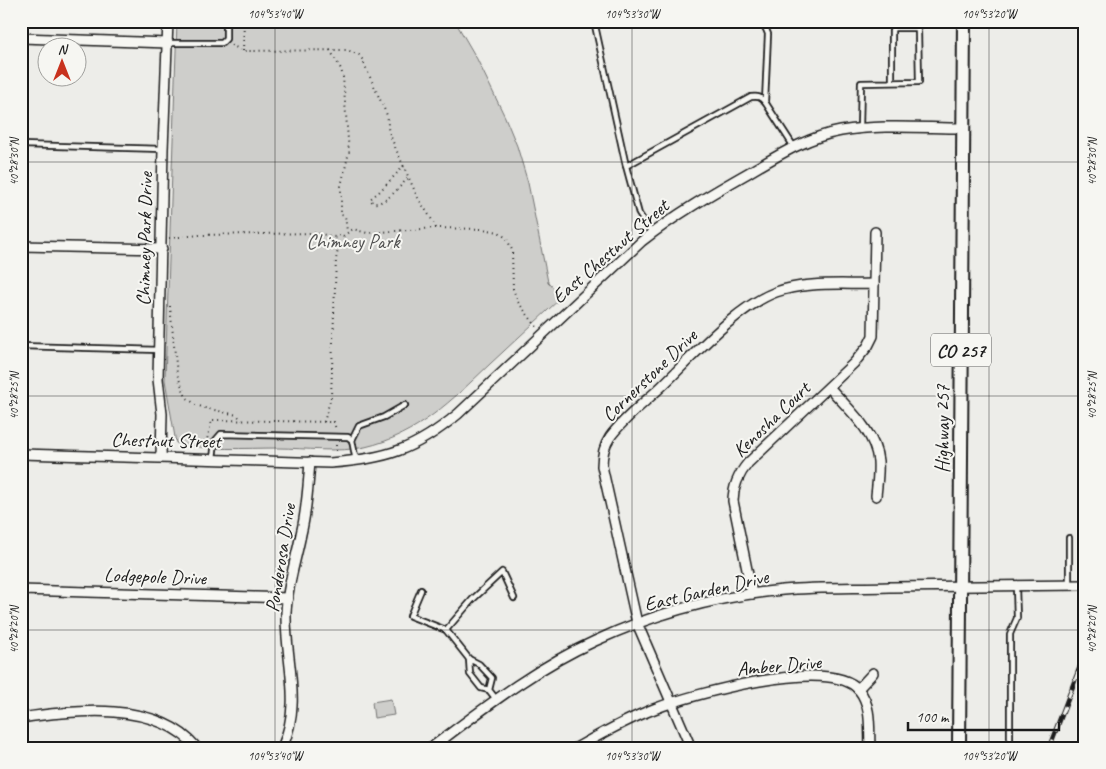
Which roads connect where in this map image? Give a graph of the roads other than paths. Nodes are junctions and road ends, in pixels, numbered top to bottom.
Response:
1 (168, 21) edge
2 (226, 21) edge
3 (594, 21) edge
4 (756, 21) edge
5 (964, 21) edge
6 (21, 38) edge
7 (168, 43) junction
8 (892, 82) junction
9 (765, 102) junction
10 (963, 128) junction
11 (860, 129) junction
12 (21, 145) edge
13 (794, 147) junction
14 (163, 149) junction
15 (626, 166) junction
16 (875, 232) dead end
17 (652, 233) junction
18 (21, 246) edge
19 (162, 249) junction
20 (874, 284) junction
21 (21, 346) edge
22 (159, 350) junction
23 (829, 387) junction
24 (405, 405) dead end
25 (352, 440) junction
26 (21, 454) edge
27 (161, 458) junction
28 (213, 459) junction
29 (356, 461) junction
30 (310, 462) junction
31 (876, 496) dead end
32 (1069, 538) dead end
33 (1016, 585) junction
34 (1069, 585) junction
35 (1085, 585) edge
36 (960, 586) junction
37 (21, 590) edge
38 (421, 590) dead end
39 (752, 594) junction
40 (288, 598) junction
41 (514, 598) dead end
42 (637, 624) junction
43 (446, 630) junction
44 (470, 659) junction
45 (873, 673) dead end
46 (858, 689) junction
47 (489, 690) junction
48 (497, 700) junction
49 (671, 702) junction
50 (21, 718) edge
51 (21, 743) edge
52 (22, 748) edge
53 (196, 748) edge
54 (282, 748) edge
55 (430, 748) edge
56 (576, 748) edge
57 (691, 748) edge
58 (870, 748) edge
59 (959, 748) edge
60 (1010, 748) edge

1 - 7 street, Chimney Park Drive
2 - 7 lane
3 - 15 lane
4 - 9 lane
5 - 10 main road, Highway 257 / CO 257
6 - 7 street
7 - 14 street, Chimney Park Drive
8 - 8 lane
8 - 11 lane
9 - 13 lane
9 - 15 lane
10 - 11 street, East Chestnut Street
10 - 36 main road, Highway 257 / CO 257
11 - 13 street, East Chestnut Street
12 - 14 lane
13 - 17 street, East Chestnut Street
14 - 19 street, Chimney Park Drive
15 - 17 lane
16 - 20 street, Kenosha Court
17 - 29 street, East Chestnut Street
18 - 19 street
19 - 22 street, Chimney Park Drive
20 - 23 street, Kenosha Court
20 - 42 street, Cornerstone Drive
21 - 22 lane
22 - 27 street, Chimney Park Drive
23 - 31 street, Kenosha Court
23 - 39 street, Kenosha Court
24 - 25 lane
25 - 28 lane
25 - 29 lane
26 - 27 street, Chestnut Street
27 - 28 street, Chestnut Street
28 - 30 street, Chestnut Street
29 - 30 street, East Chestnut Street
30 - 40 street, Ponderosa Drive
32 - 34 lane
33 - 34 street, East Garden Drive
33 - 36 street, East Garden Drive
33 - 60 lane
34 - 35 street, East Garden Drive
36 - 39 street, East Garden Drive
36 - 59 main road, Highway 257 / CO 257
37 - 40 street, Lodgepole Drive
38 - 43 lane
39 - 42 street, East Garden Drive
40 - 54 street, Ponderosa Drive
41 - 43 lane
42 - 48 street, East Garden Drive
42 - 49 street, Cornerstone Drive
43 - 44 lane
44 - 47 lane
44 - 47 lane
45 - 46 street
46 - 49 street, Amber Drive
46 - 58 street
47 - 48 lane
48 - 55 street, East Garden Drive
49 - 56 street, Amber Drive
49 - 57 street, Cornerstone Drive
50 - 53 street
51 - 52 street

